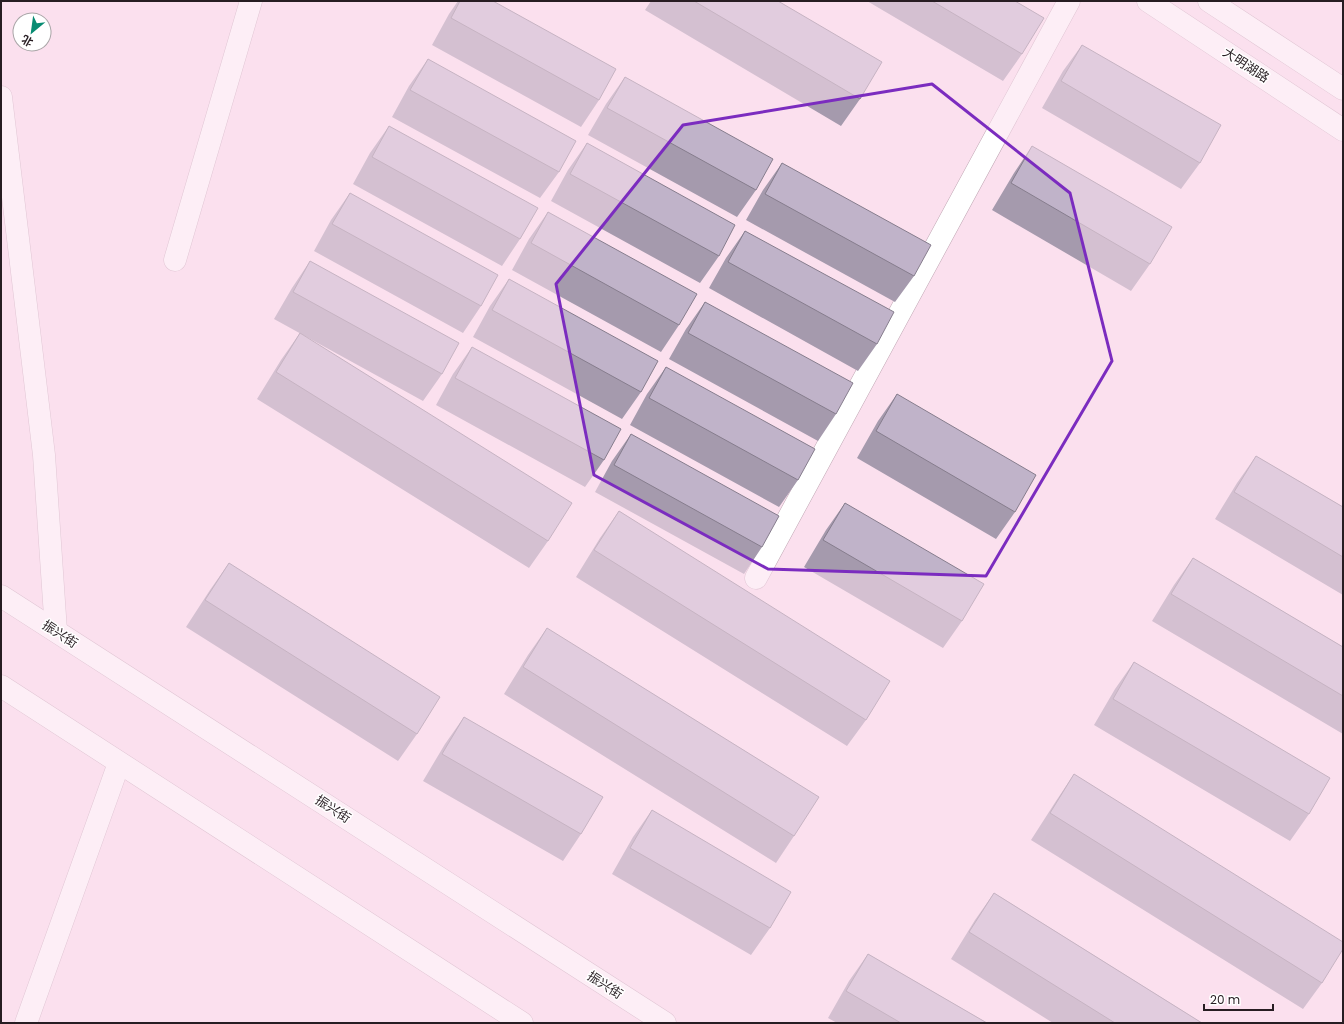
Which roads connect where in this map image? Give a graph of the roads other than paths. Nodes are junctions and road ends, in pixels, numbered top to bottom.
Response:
1 (251, 1) edge
2 (1069, 1) edge
3 (1148, 1) edge
4 (1215, 3) edge
5 (1343, 89) edge
6 (1, 97) edge
7 (1343, 130) edge
8 (175, 260) dead end
9 (756, 578) dead end
10 (1, 596) edge
11 (56, 631) junction
12 (1, 686) edge
13 (119, 763) junction
14 (26, 1023) edge
15 (522, 1023) edge
16 (665, 1023) edge

1 - 8 main road
2 - 9 main road
3 - 7 main road, 大明湖路
4 - 5 main road
6 - 11 main road
10 - 11 main road, 振兴街
11 - 16 main road, 振兴街
12 - 13 main road
13 - 14 main road
13 - 15 main road

